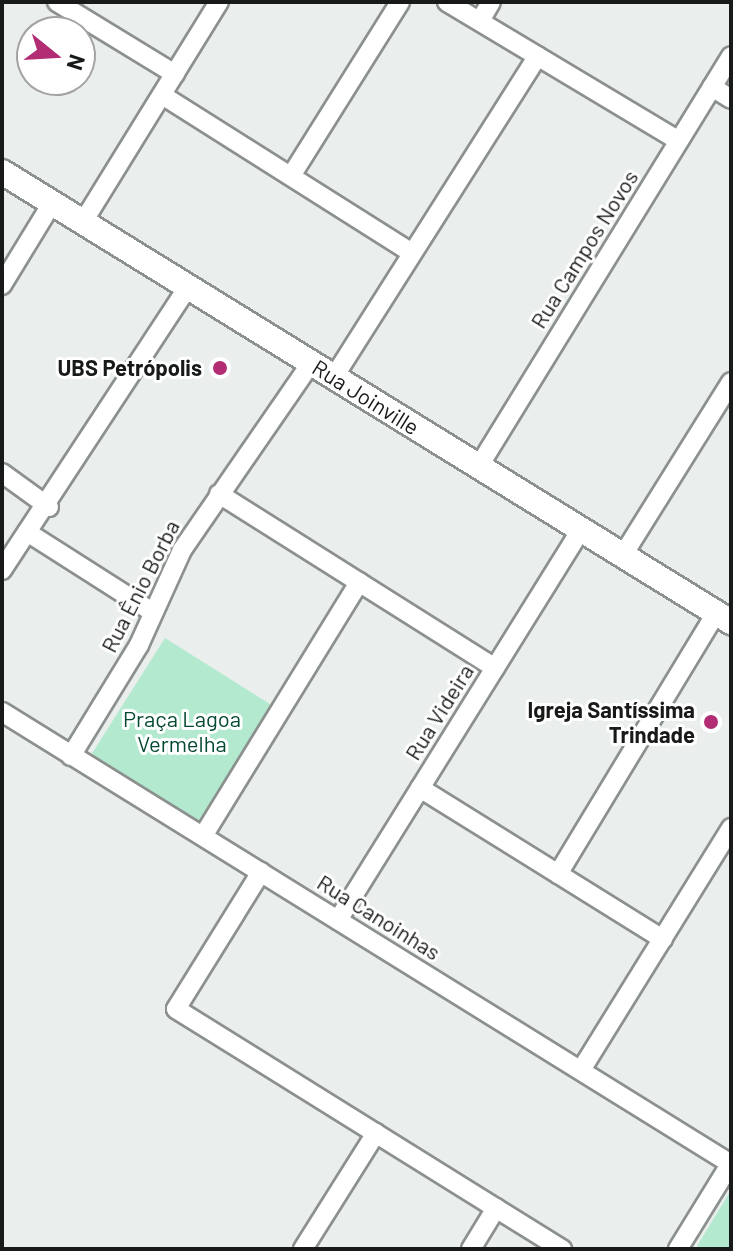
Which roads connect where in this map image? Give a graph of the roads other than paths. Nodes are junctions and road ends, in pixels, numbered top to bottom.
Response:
1 (57, 2) edge
2 (219, 2) edge
3 (400, 2) edge
4 (447, 2) edge
5 (491, 2) edge
6 (480, 21) junction
7 (538, 56) junction
8 (731, 56) edge
9 (175, 74) junction
10 (712, 87) junction
11 (162, 95) junction
12 (731, 99) edge
13 (679, 141) junction
14 (2, 172) edge
15 (291, 176) junction
16 (52, 203) junction
17 (83, 222) junction
18 (412, 253) junction
19 (2, 285) edge
20 (188, 287) junction
21 (311, 363) junction
22 (334, 377) junction
23 (731, 382) edge
24 (479, 466) junction
25 (2, 473) edge
26 (219, 494) junction
27 (49, 507) junction
28 (581, 530) junction
29 (27, 532) junction
30 (623, 555) junction
31 (2, 570) edge
32 (359, 582) junction
33 (151, 611) junction
34 (724, 617) edge
35 (495, 668) junction
36 (2, 712) edge
37 (71, 756) junction
38 (420, 788) junction
39 (730, 832) edge
40 (203, 836) junction
41 (261, 872) junction
42 (558, 874) junction
43 (338, 920) junction
44 (663, 939) junction
45 (581, 1070) junction
46 (376, 1133) junction
47 (731, 1163) edge
48 (496, 1208) junction
49 (681, 1248) edge
50 (303, 1249) edge
51 (471, 1249) edge
52 (562, 1249) edge

1 - 9 street
2 - 9 street
3 - 15 street
4 - 6 street
5 - 6 street
6 - 7 street
7 - 13 street
7 - 18 street
8 - 10 street, Rua Campos Novos
9 - 11 street
10 - 12 street
10 - 13 street, Rua Campos Novos
11 - 15 street
11 - 17 street
13 - 24 street, Rua Campos Novos
14 - 16 street, Rua Joinville
15 - 18 street
16 - 17 street, Rua Joinville
16 - 19 street
17 - 20 street, Rua Joinville
18 - 22 street
20 - 21 street, Rua Joinville
20 - 27 street
21 - 22 street, Rua Joinville
21 - 26 street, Rua Ênio Borba
22 - 24 street, Rua Joinville
23 - 30 street
24 - 28 street, Rua Joinville
25 - 27 street
26 - 32 street
26 - 33 street, Rua Ênio Borba
27 - 29 street
28 - 30 street, Rua Joinville
28 - 35 street, Rua Videira
29 - 31 street
29 - 33 street
30 - 34 street, Rua Joinville
32 - 35 street
32 - 40 street
33 - 37 street, Rua Ênio Borba
34 - 42 street
35 - 38 street, Rua Videira
36 - 37 street, Rua Canoinhas
37 - 40 street, Rua Canoinhas
38 - 42 street
38 - 43 street, Rua Videira
39 - 44 street
40 - 41 street, Rua Canoinhas
41 - 43 street, Rua Canoinhas
41 - 46 street
42 - 44 street
43 - 45 street, Rua Canoinhas
44 - 45 street
45 - 47 street, Rua Canoinhas
46 - 48 street
46 - 50 street
47 - 49 street
48 - 51 street
48 - 52 street

